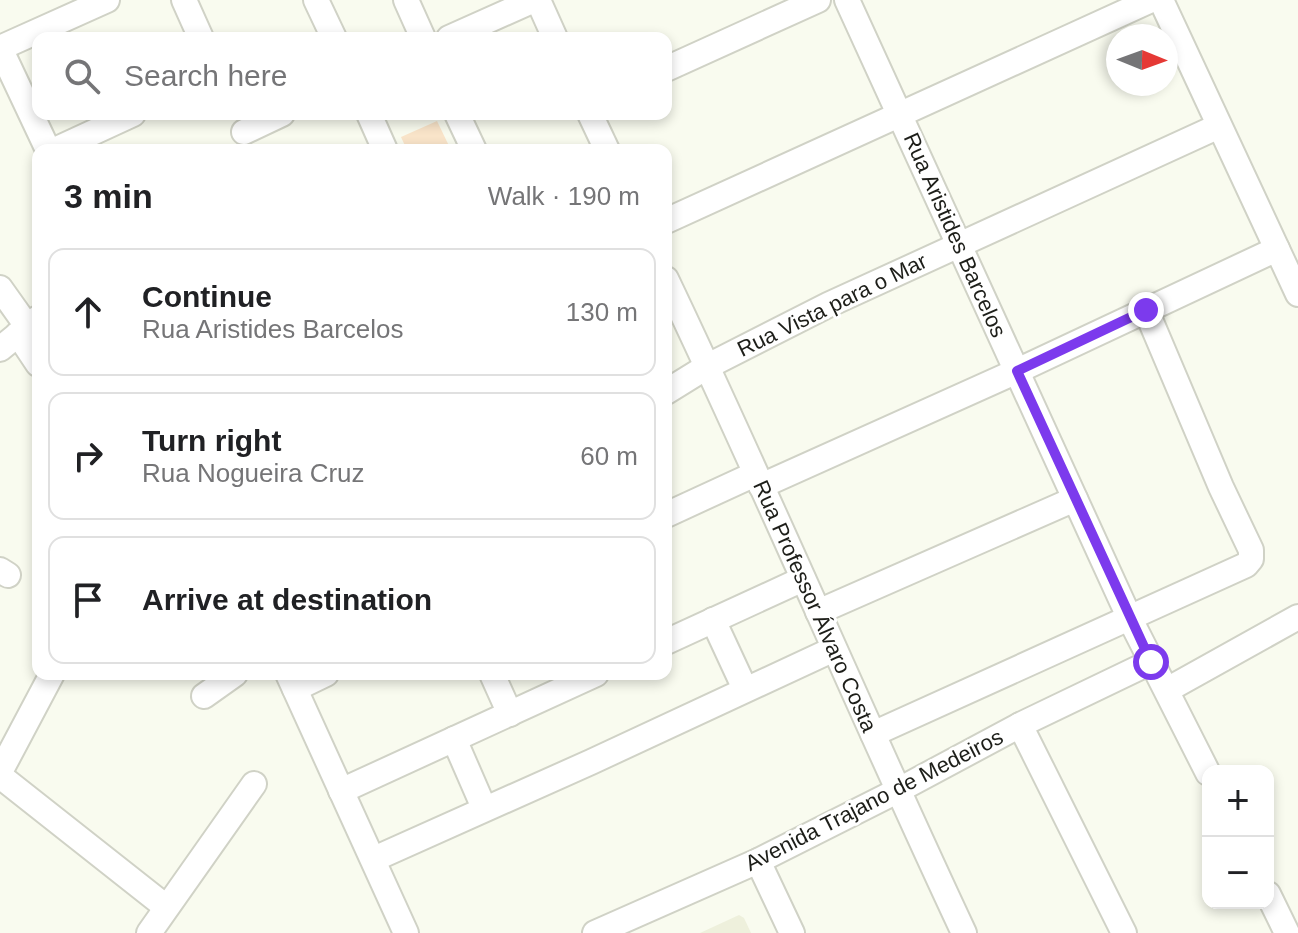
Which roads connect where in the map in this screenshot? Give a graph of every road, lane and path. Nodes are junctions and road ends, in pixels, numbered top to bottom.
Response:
1 (107, 0) edge
2 (184, 0) edge
3 (316, 0) edge
4 (406, 0) edge
5 (536, 0) edge
6 (818, 0) edge
7 (847, 0) edge
8 (1151, 0) edge
9 (1161, 0) edge
10 (36, 32) edge
11 (198, 32) edge
12 (331, 32) edge
13 (420, 32) edge
14 (463, 32) edge
15 (552, 32) edge
16 (32, 34) edge
17 (0, 48) edge
18 (672, 66) edge
19 (901, 115) junction
20 (32, 116) edge
21 (34, 120) edge
22 (120, 120) edge
23 (269, 120) edge
24 (372, 120) edge
25 (460, 120) edge
26 (593, 120) edge
27 (1219, 126) junction
28 (244, 132) edge
29 (45, 144) edge
30 (68, 144) edge
31 (382, 144) edge
32 (471, 144) edge
33 (604, 144) edge
34 (672, 218) edge
35 (959, 243) junction
36 (1277, 249) junction
37 (0, 288) edge
38 (672, 291) edge
39 (1298, 294) edge
40 (1146, 310) junction
41 (21, 332) edge
42 (32, 353) edge
43 (708, 366) junction
44 (1017, 371) junction
45 (672, 388) edge
46 (758, 480) junction
47 (1075, 499) junction
48 (672, 513) edge
49 (803, 579) junction
50 (818, 612) junction
51 (1298, 617) edge
52 (1130, 619) junction
53 (713, 620) junction
54 (672, 639) edge
55 (834, 649) junction
56 (1151, 662) junction
57 (49, 680) edge
58 (227, 680) edge
59 (495, 680) edge
60 (583, 680) edge
61 (291, 681) edge
62 (745, 689) junction
63 (1167, 690) junction
64 (204, 696) dead end
65 (510, 714) junction
66 (1020, 725) junction
67 (873, 734) junction
68 (454, 739) junction
69 (1204, 765) edge
70 (0, 774) edge
71 (254, 784) dead end
72 (341, 791) junction
73 (897, 791) junction
74 (484, 808) junction
75 (374, 859) junction
76 (758, 861) junction
77 (1274, 906) edge
78 (164, 923) edge
79 (406, 933) edge
80 (595, 933) edge
81 (792, 933) edge
82 (964, 933) edge
83 (1124, 933) edge
84 (1287, 933) edge

1 - 10 street
2 - 11 street
3 - 12 street
4 - 13 street
5 - 14 street
5 - 15 street
6 - 18 street
7 - 19 street, Rua Aristides Barcelos
8 - 19 street
9 - 27 street
16 - 17 street
17 - 20 street
19 - 34 street
19 - 35 street, Rua Aristides Barcelos
21 - 29 street
22 - 30 street
23 - 28 street
24 - 31 street
25 - 32 street
26 - 33 street
27 - 35 street, Rua Vista para o Mar
27 - 36 street
35 - 43 street, Rua Vista para o Mar
35 - 44 street, Rua Aristides Barcelos
36 - 39 street
36 - 40 street
37 - 41 street
38 - 43 street, Rua Professor Álvaro Costa
40 - 44 street
40 - 52 street
41 - 42 street
43 - 45 street, Rua Vista para o Mar
43 - 46 street, Rua Professor Álvaro Costa
44 - 46 street
44 - 47 street, Rua Aristides Barcelos
46 - 48 street
46 - 49 street, Rua Professor Álvaro Costa
47 - 50 street
47 - 52 street, Rua Aristides Barcelos
49 - 50 street, Rua Professor Álvaro Costa
49 - 53 street
50 - 55 street, Rua Professor Álvaro Costa
51 - 63 street
52 - 56 street, Rua Aristides Barcelos
52 - 67 street
53 - 54 street
53 - 62 street
55 - 62 street
55 - 67 street, Rua Professor Álvaro Costa
56 - 63 street, Rua Aristides Barcelos
56 - 66 street, Avenida Trajano de Medeiros
57 - 70 street
58 - 64 street
59 - 65 street
60 - 65 street
61 - 72 street
62 - 74 street
63 - 69 street, Rua Aristides Barcelos
65 - 68 street
66 - 73 street, Avenida Trajano de Medeiros
66 - 83 street
67 - 73 street, Rua Professor Álvaro Costa
68 - 72 street
68 - 74 street
70 - 78 street
71 - 78 street
72 - 75 street
73 - 76 street, Avenida Trajano de Medeiros
73 - 82 street, Rua Professor Álvaro Costa
74 - 75 street
75 - 79 street
76 - 80 street, Avenida Trajano de Medeiros
76 - 81 street
77 - 84 street

